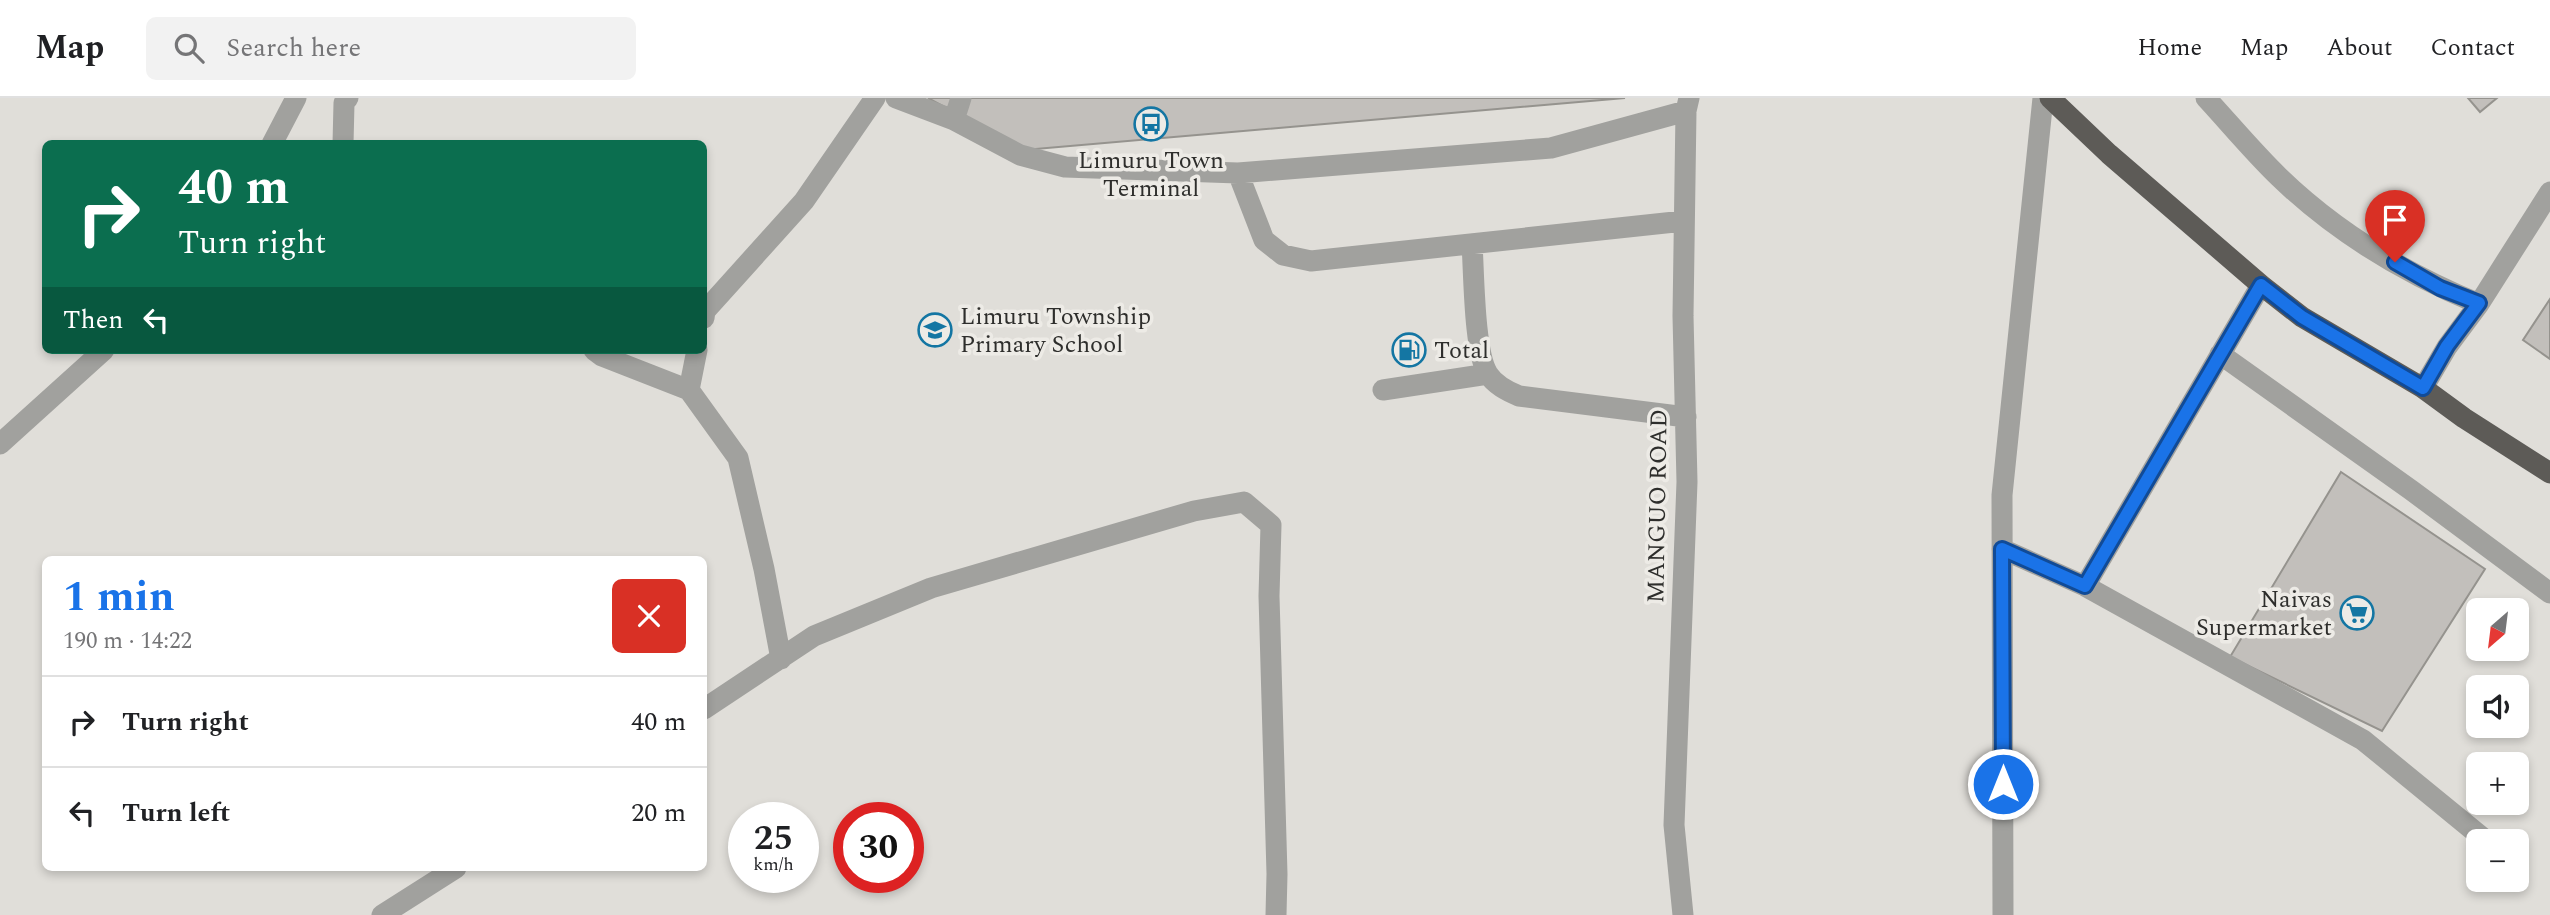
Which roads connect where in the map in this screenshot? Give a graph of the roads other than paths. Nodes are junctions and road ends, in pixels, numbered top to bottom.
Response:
1 (296, 98) edge
2 (348, 98) edge
3 (875, 98) edge
4 (896, 98) edge
5 (961, 98) edge
6 (2043, 98) edge
7 (2050, 98) edge
8 (2206, 98) edge
9 (1687, 105) edge
10 (954, 120) junction
11 (274, 140) edge
12 (343, 140) edge
13 (1238, 173) junction
14 (2550, 192) edge
15 (1684, 222) junction
16 (1472, 244) junction
17 (2261, 285) junction
18 (2479, 303) junction
19 (707, 309) edge
20 (100, 354) edge
21 (600, 354) edge
22 (696, 354) edge
23 (2220, 355) junction
24 (1488, 374) junction
25 (2423, 388) junction
26 (689, 390) junction
27 (1383, 390) dead end
28 (1686, 416) junction
29 (0, 444) edge
30 (2550, 472) edge
31 (2002, 549) junction
32 (2085, 586) junction
33 (2550, 593) edge
34 (781, 659) junction
35 (707, 707) edge
36 (2472, 829) edge
37 (451, 871) edge
38 (382, 915) edge
39 (1276, 915) edge
40 (1684, 915) edge
41 (2003, 915) edge

1 - 11 street
2 - 12 street
3 - 19 street
4 - 10 street
5 - 10 street
6 - 31 street
7 - 17 highway
8 - 18 street
9 - 13 street
9 - 15 street, MANGUO ROAD
10 - 13 street
13 - 16 street
14 - 18 street
15 - 16 street
15 - 28 street, MANGUO ROAD
16 - 24 street
17 - 23 street
17 - 25 highway
18 - 25 street
20 - 29 street
21 - 26 street
22 - 26 street
23 - 32 street
23 - 33 street
24 - 27 street
24 - 28 street
25 - 30 highway
26 - 34 street
28 - 40 street, MANGUO ROAD
31 - 32 street
31 - 41 street
32 - 36 street
34 - 35 street
34 - 39 street
37 - 38 street

